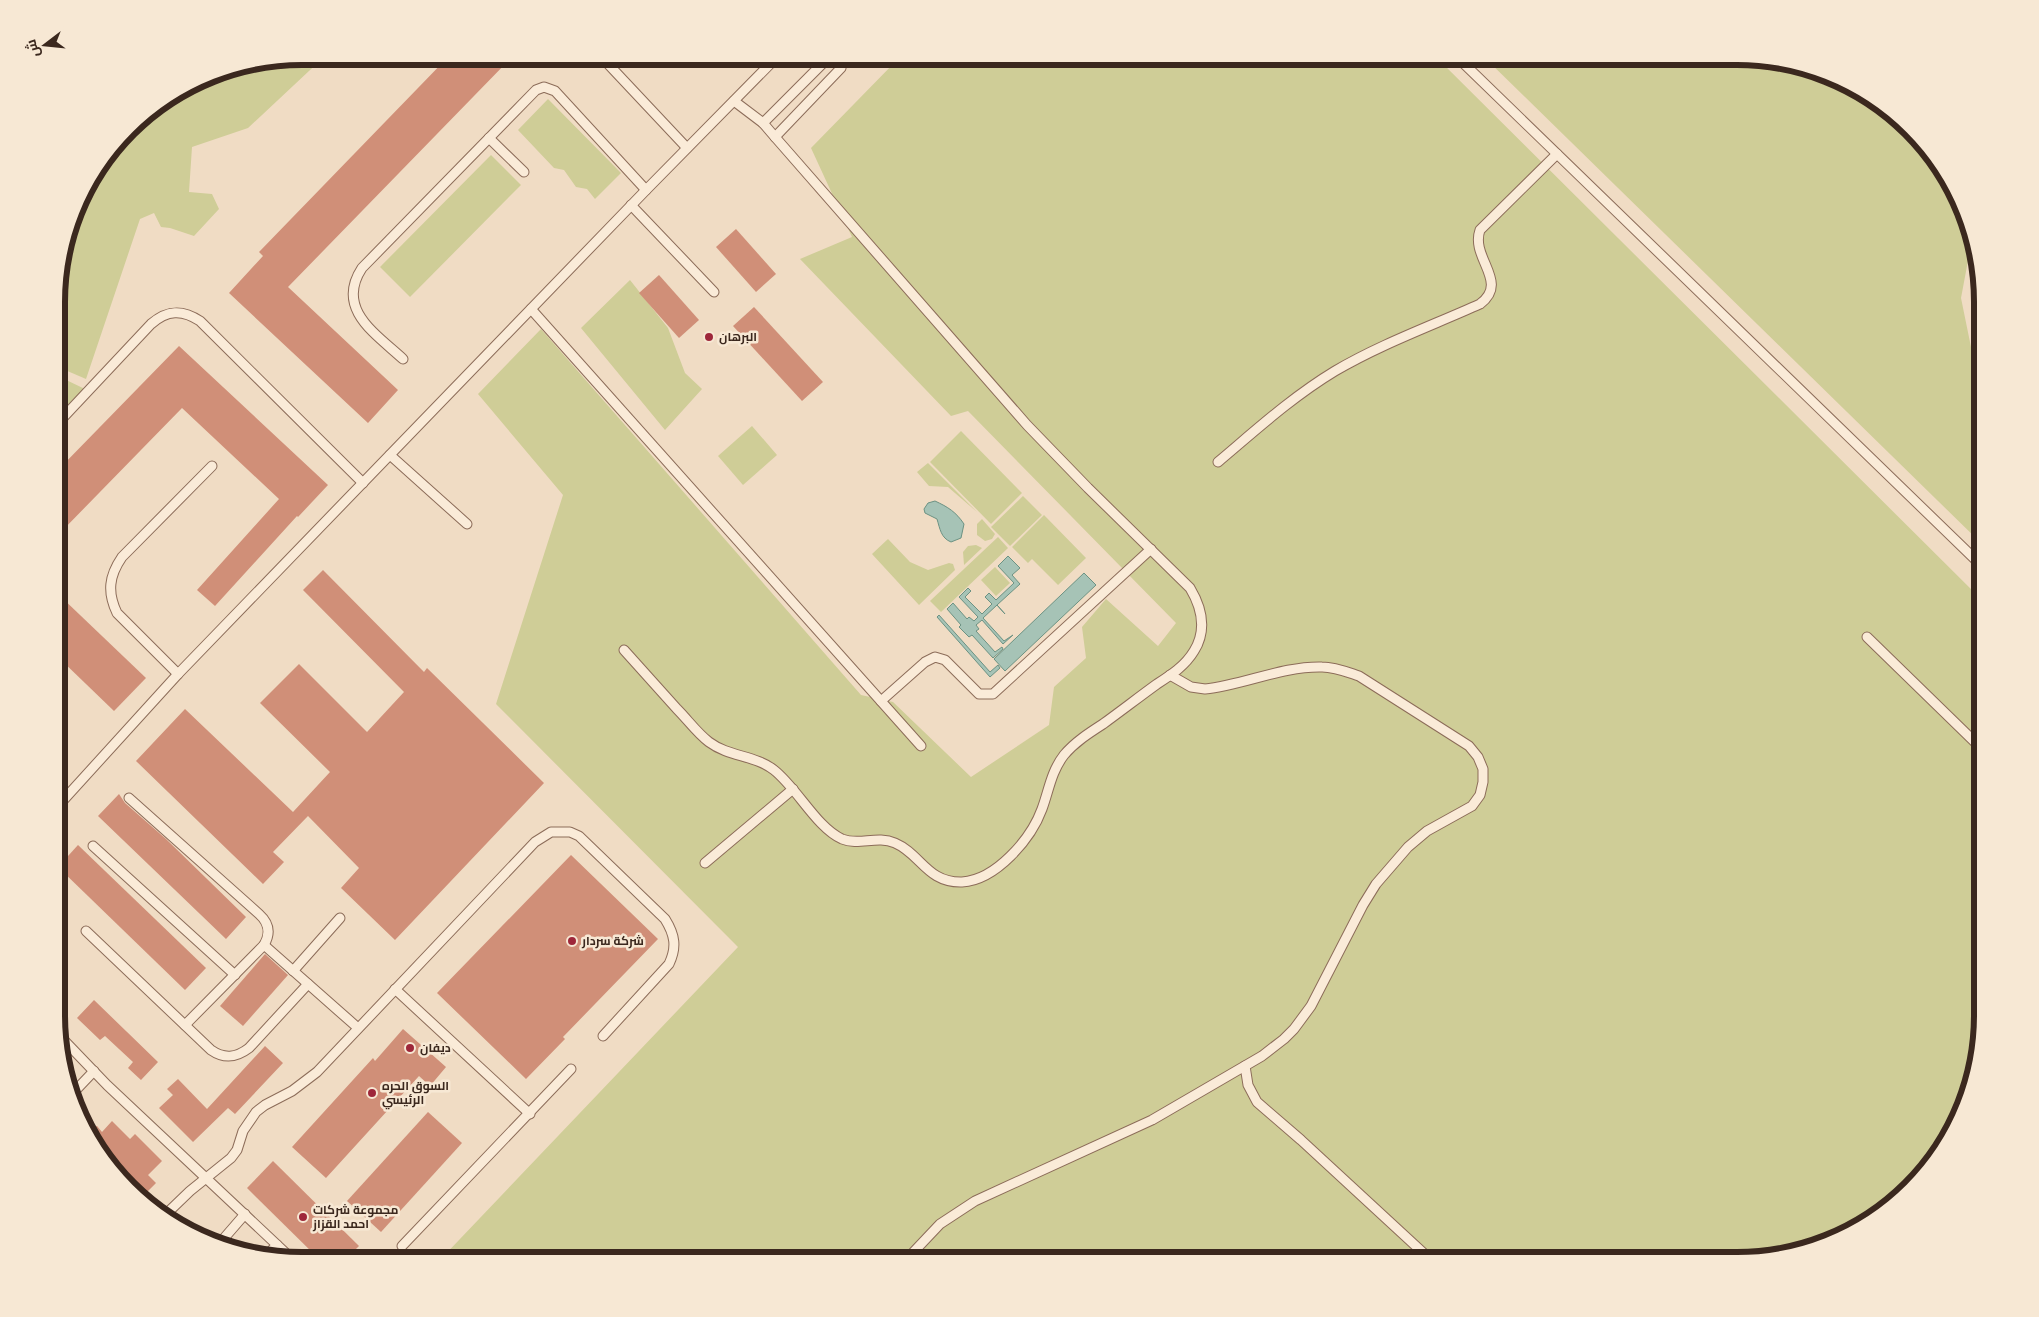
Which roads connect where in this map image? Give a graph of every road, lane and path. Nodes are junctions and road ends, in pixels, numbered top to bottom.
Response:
1 (609, 65) dead end
2 (769, 65) edge
3 (821, 65) edge
4 (841, 65) edge
5 (1465, 65) edge
6 (734, 101) junction
7 (763, 123) junction
8 (775, 137) junction
9 (489, 138) junction
10 (687, 148) junction
11 (1557, 154) junction
12 (524, 172) dead end
13 (646, 190) junction
14 (631, 205) junction
15 (714, 292) dead end
16 (531, 309) junction
17 (403, 360) dead end
18 (65, 416) edge
19 (390, 455) junction
20 (1218, 462) dead end
21 (212, 466) dead end
22 (364, 482) junction
23 (467, 524) dead end
24 (1151, 549) junction
25 (1974, 558) edge
26 (1867, 637) dead end
27 (624, 650) dead end
28 (178, 674) junction
29 (1170, 675) junction
30 (881, 701) junction
31 (1974, 740) edge
32 (921, 746) dead end
33 (793, 789) junction
34 (65, 798) edge
35 (129, 798) dead end
36 (94, 846) dead end
37 (705, 863) dead end
38 (340, 918) dead end
39 (86, 931) dead end
40 (264, 945) junction
41 (293, 971) junction
42 (235, 975) junction
43 (308, 984) junction
44 (395, 989) junction
45 (185, 1025) junction
46 (358, 1028) junction
47 (603, 1036) dead end
48 (67, 1046) edge
49 (1245, 1066) junction
50 (572, 1069) dead end
51 (94, 1071) junction
52 (77, 1089) edge
53 (530, 1114) junction
54 (207, 1178) junction
55 (169, 1211) edge
56 (245, 1214) junction
57 (224, 1238) edge
58 (277, 1245) junction
59 (402, 1246) dead end
60 (272, 1250) edge
61 (283, 1251) edge
62 (913, 1252) edge
63 (1422, 1252) edge

1 - 10 lane
2 - 6 lane
3 - 7 lane
4 - 8 lane
5 - 11 lane
6 - 7 lane
6 - 10 lane
7 - 8 lane
8 - 24 lane
9 - 12 lane
9 - 13 lane
9 - 17 lane
10 - 13 lane
11 - 20 lane
11 - 25 lane
13 - 14 lane
14 - 15 lane
14 - 16 lane
16 - 19 lane
16 - 30 lane
18 - 22 lane
19 - 22 lane
19 - 23 lane
21 - 28 lane
22 - 28 lane
24 - 29 lane
24 - 30 lane
26 - 31 lane
27 - 33 lane
28 - 34 lane
29 - 33 lane
29 - 49 lane
30 - 32 lane
33 - 37 lane
35 - 40 lane
36 - 42 lane
38 - 41 lane
39 - 45 lane
40 - 41 lane
40 - 42 lane
41 - 43 lane
42 - 45 lane
43 - 45 lane
43 - 46 lane
44 - 46 lane
44 - 47 lane
44 - 53 lane
46 - 54 lane
48 - 51 lane
49 - 62 lane
49 - 63 lane
50 - 53 lane
51 - 52 lane
51 - 54 lane
53 - 59 lane
54 - 55 lane
54 - 56 lane
56 - 57 lane
56 - 58 lane
58 - 60 lane
58 - 61 lane

